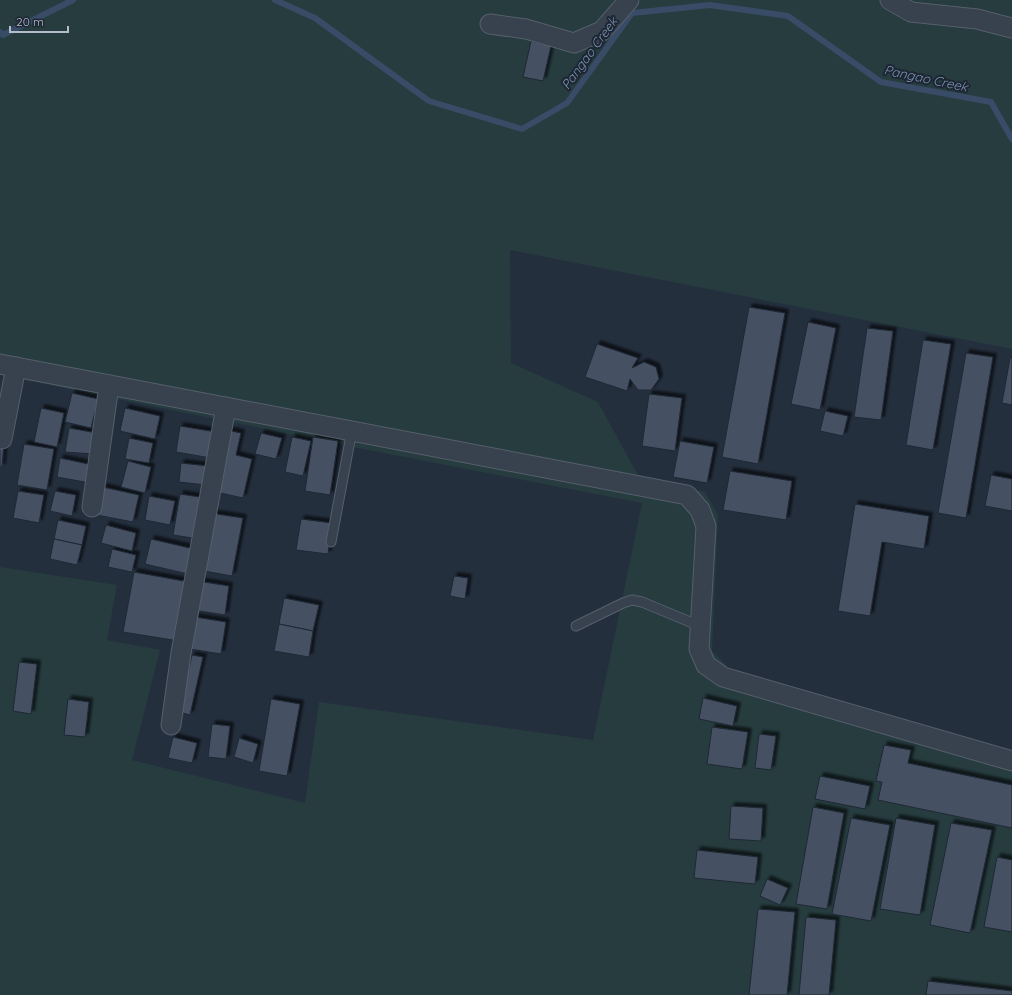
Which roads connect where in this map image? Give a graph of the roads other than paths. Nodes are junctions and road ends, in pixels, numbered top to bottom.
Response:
1 (629, 0) edge
2 (890, 0) edge
3 (490, 24) dead end
4 (1012, 28) edge
5 (8, 365) edge
6 (109, 385) junction
7 (226, 407) junction
8 (352, 430) junction
9 (2, 438) dead end
10 (92, 507) dead end
11 (331, 542) dead end
12 (576, 626) dead end
13 (700, 626) junction
14 (172, 725) dead end
15 (1012, 761) edge

1 - 3 street
2 - 4 street
5 - 6 street
5 - 9 street
6 - 7 street
6 - 10 street
7 - 8 street
7 - 14 street
8 - 11 lane
8 - 13 street
12 - 13 lane
13 - 15 street

